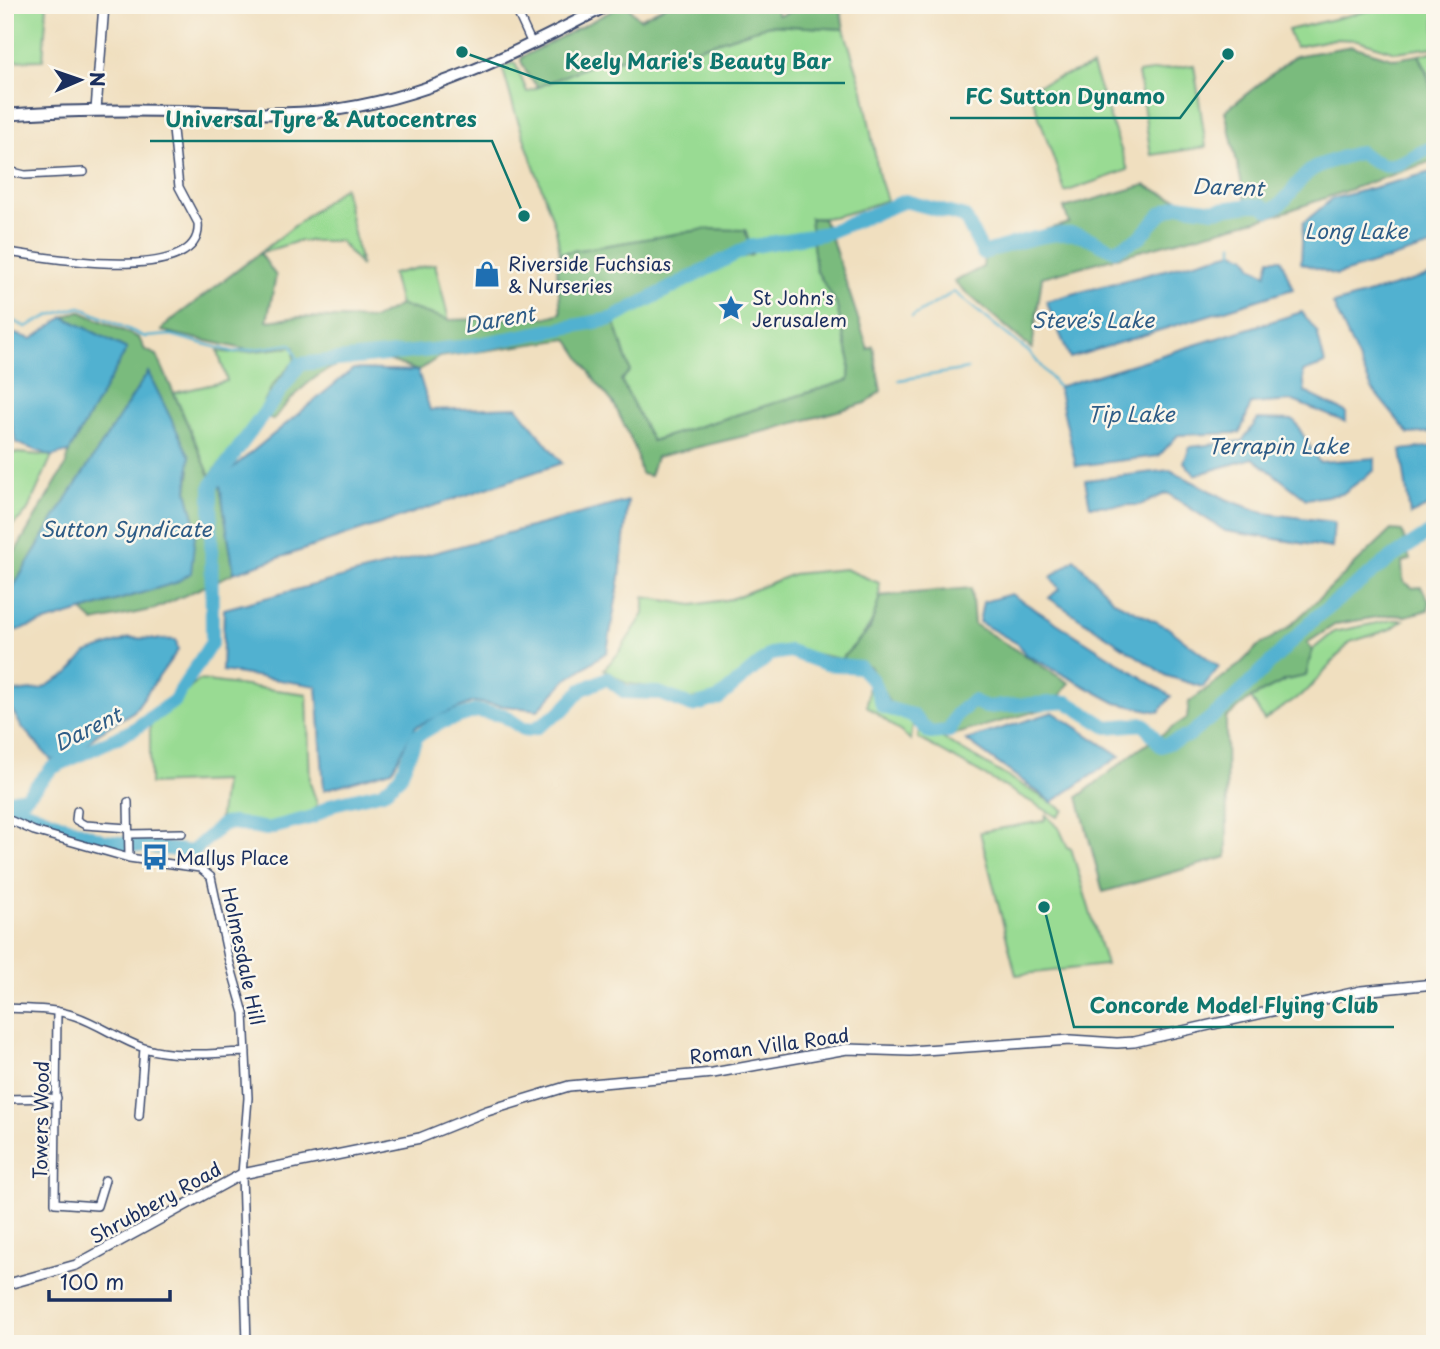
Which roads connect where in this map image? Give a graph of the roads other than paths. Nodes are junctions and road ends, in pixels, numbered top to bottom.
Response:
1 (104, 5) edge
2 (514, 5) edge
3 (608, 5) edge
4 (532, 44) junction
5 (96, 110) junction
6 (171, 111) junction
7 (5, 115) edge
8 (5, 150) edge
9 (84, 172) dead end
10 (8, 252) dead end
11 (128, 802) dead end
12 (77, 811) dead end
13 (5, 818) edge
14 (129, 834) junction
15 (182, 834) dead end
16 (130, 856) junction
17 (1435, 984) edge
18 (5, 1008) edge
19 (57, 1011) junction
20 (144, 1048) junction
21 (246, 1052) junction
22 (57, 1098) junction
23 (5, 1099) edge
24 (139, 1116) dead end
25 (242, 1174) junction
26 (105, 1180) dead end
27 (5, 1285) edge
28 (247, 1344) edge

1 - 5 street
2 - 4 street
3 - 4 main road
4 - 6 main road
5 - 6 main road
5 - 7 main road
6 - 10 street
8 - 9 street
11 - 14 street
12 - 14 street
13 - 16 street
14 - 15 street
14 - 16 street
16 - 21 street, Holmesdale Hill
17 - 25 street, Roman Villa Road
18 - 19 street
19 - 20 street
19 - 22 street, Towers Wood
20 - 21 street
20 - 24 street
21 - 25 street, Holmesdale Hill
22 - 23 street
22 - 26 street, Towers Wood
25 - 27 street, Shrubbery Road
25 - 28 street, Holmesdale Hill

